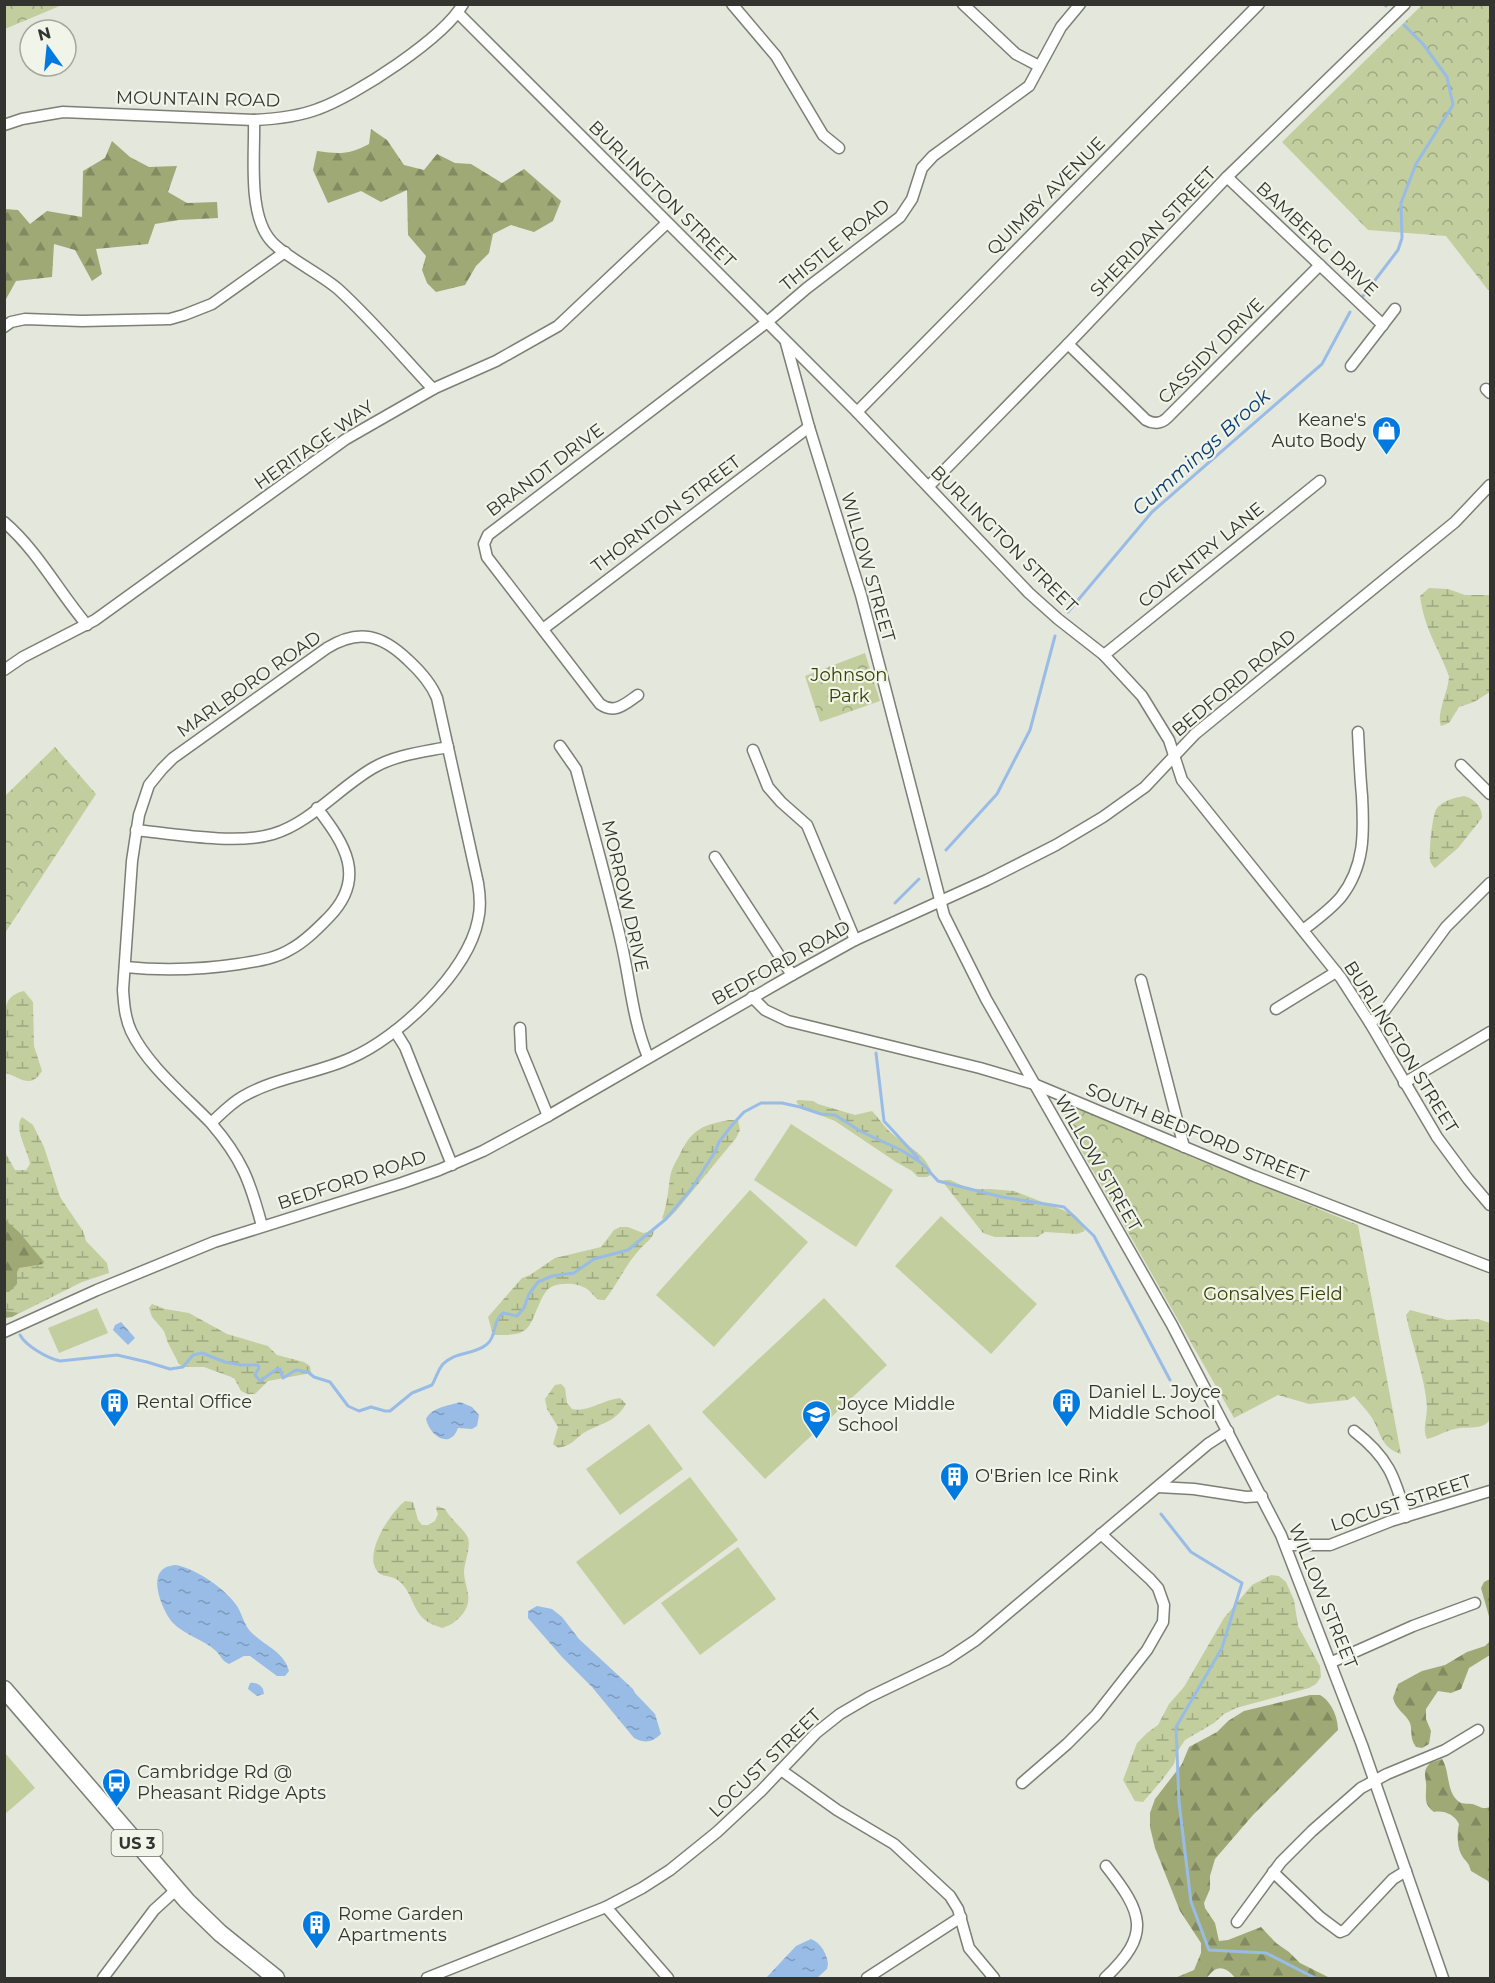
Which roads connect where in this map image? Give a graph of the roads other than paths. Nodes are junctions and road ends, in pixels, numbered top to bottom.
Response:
1 (732, 4) edge
2 (963, 4) edge
3 (1080, 4) edge
4 (1259, 4) edge
5 (1405, 4) edge
6 (460, 9) edge
7 (1039, 66) junction
8 (254, 120) junction
9 (4, 125) edge
10 (839, 148) dead end
11 (1227, 177) junction
12 (667, 223) junction
13 (285, 252) junction
14 (1320, 265) junction
15 (1395, 309) dead end
16 (766, 323) junction
17 (1383, 325) junction
18 (4, 327) edge
19 (786, 343) junction
20 (1068, 344) junction
21 (1351, 366) dead end
22 (433, 389) junction
23 (857, 412) junction
24 (809, 427) junction
25 (1320, 482) dead end
26 (1491, 485) edge
27 (929, 486) junction
28 (4, 522) edge
29 (87, 625) junction
30 (543, 629) junction
31 (1104, 655) junction
32 (4, 670) edge
33 (638, 695) dead end
34 (1358, 732) dead end
35 (560, 746) dead end
36 (448, 747) junction
37 (753, 750) dead end
38 (1174, 757) junction
39 (1461, 765) dead end
40 (1491, 794) edge
41 (317, 808) junction
42 (135, 830) junction
43 (715, 857) dead end
44 (1491, 883) edge
45 (940, 901) junction
46 (1303, 930) junction
47 (855, 940) junction
48 (125, 968) junction
49 (1336, 972) junction
50 (792, 975) junction
51 (1141, 980) dead end
52 (753, 997) junction
53 (1276, 1009) dead end
54 (1370, 1023) junction
55 (520, 1028) dead end
56 (395, 1031) junction
57 (1489, 1036) edge
58 (648, 1058) junction
59 (1404, 1083) junction
60 (1034, 1084) junction
61 (548, 1116) junction
62 (211, 1123) junction
63 (1184, 1147) junction
64 (452, 1165) junction
65 (1491, 1205) edge
66 (262, 1226) junction
67 (1491, 1267) edge
68 (4, 1332) edge
69 (1228, 1431) junction
70 (1354, 1431) dead end
71 (1158, 1487) junction
72 (1491, 1491) edge
73 (1262, 1496) junction
74 (1406, 1516) junction
75 (1101, 1534) junction
76 (1286, 1545) junction
77 (1475, 1603) dead end
78 (1332, 1662) junction
79 (4, 1689) edge
80 (1478, 1730) dead end
81 (782, 1770) junction
82 (1374, 1780) junction
83 (1022, 1783) dead end
84 (1106, 1866) dead end
85 (1406, 1871) junction
86 (1273, 1872) junction
87 (177, 1889) junction
88 (606, 1907) junction
89 (961, 1917) junction
90 (1237, 1922) dead end
91 (103, 1978) edge
92 (276, 1978) edge
93 (427, 1978) edge
94 (668, 1978) edge
95 (867, 1978) edge
96 (994, 1978) edge
97 (1105, 1978) edge
98 (1443, 1978) edge

1 - 10 street
2 - 7 street
3 - 7 street, THISTLE ROAD
4 - 23 street, QUIMBY AVENUE
5 - 11 street, SHERIDAN STREET
6 - 8 street, MOUNTAIN ROAD
6 - 12 street, BURLINGTON STREET
7 - 16 street, THISTLE ROAD
8 - 9 street, MOUNTAIN ROAD
8 - 13 street
11 - 14 street, BAMBERG DRIVE
11 - 20 street, SHERIDAN STREET
12 - 16 street, BURLINGTON STREET
12 - 22 street, HERITAGE WAY
13 - 18 street
13 - 22 street
14 - 17 street, BAMBERG DRIVE
14 - 20 street, CASSIDY DRIVE
15 - 17 street, BAMBERG DRIVE
16 - 19 street, BURLINGTON STREET
16 - 30 street, BRANDT DRIVE
17 - 21 street, BAMBERG DRIVE
19 - 23 street, BURLINGTON STREET
19 - 24 street, WILLOW STREET
20 - 27 street, SHERIDAN STREET
22 - 29 street, HERITAGE WAY
23 - 27 street, BURLINGTON STREET
24 - 30 street, THORNTON STREET
24 - 45 street, WILLOW STREET
25 - 31 street, COVENTRY LANE
26 - 38 street, BEDFORD ROAD
27 - 31 street, BURLINGTON STREET
28 - 29 street
29 - 32 street, HERITAGE WAY
30 - 33 street, BRANDT DRIVE
31 - 38 street, BURLINGTON STREET
34 - 46 street
35 - 58 street, MORROW DRIVE
36 - 41 street
36 - 42 street, MARLBORO ROAD
36 - 56 street, MARLBORO ROAD
37 - 47 street
38 - 45 street, BEDFORD ROAD
38 - 46 street, BURLINGTON STREET
39 - 40 street
41 - 42 street
41 - 48 street
42 - 48 street, MARLBORO ROAD
43 - 50 street
44 - 54 street
45 - 47 street, BEDFORD ROAD
45 - 60 street, WILLOW STREET
46 - 49 street, BURLINGTON STREET
47 - 50 street, BEDFORD ROAD
48 - 62 street, MARLBORO ROAD
49 - 53 street
49 - 54 street, BURLINGTON STREET
50 - 52 street, BEDFORD ROAD
51 - 63 street
52 - 58 street, BEDFORD ROAD
52 - 60 street, SOUTH BEDFORD STREET
54 - 59 street, BURLINGTON STREET
55 - 61 street
56 - 62 street, MARLBORO ROAD
56 - 64 street
57 - 59 street
58 - 61 street, BEDFORD ROAD
59 - 65 street, BURLINGTON STREET
60 - 63 street, SOUTH BEDFORD STREET
60 - 69 street, WILLOW STREET
61 - 64 street, BEDFORD ROAD
62 - 66 street, MARLBORO ROAD
63 - 67 street, SOUTH BEDFORD STREET
64 - 66 street, BEDFORD ROAD
66 - 68 street, BEDFORD ROAD
69 - 71 street, LOCUST STREET
69 - 73 street, WILLOW STREET
70 - 74 street
71 - 73 street
71 - 75 street, LOCUST STREET
72 - 74 street, LOCUST STREET
73 - 76 street, WILLOW STREET
74 - 76 street, LOCUST STREET
75 - 81 street, LOCUST STREET
75 - 83 street
76 - 78 street, WILLOW STREET
77 - 78 street
78 - 82 street, WILLOW STREET
79 - 87 highway, US 3
80 - 82 street
81 - 88 street, LOCUST STREET
81 - 89 street
82 - 85 street, WILLOW STREET
82 - 86 street
84 - 97 street
85 - 86 street
85 - 98 street, WILLOW STREET
86 - 90 street
87 - 91 street
87 - 92 highway, US 3
88 - 93 street, LOCUST STREET
88 - 94 street
89 - 95 street
89 - 96 street

